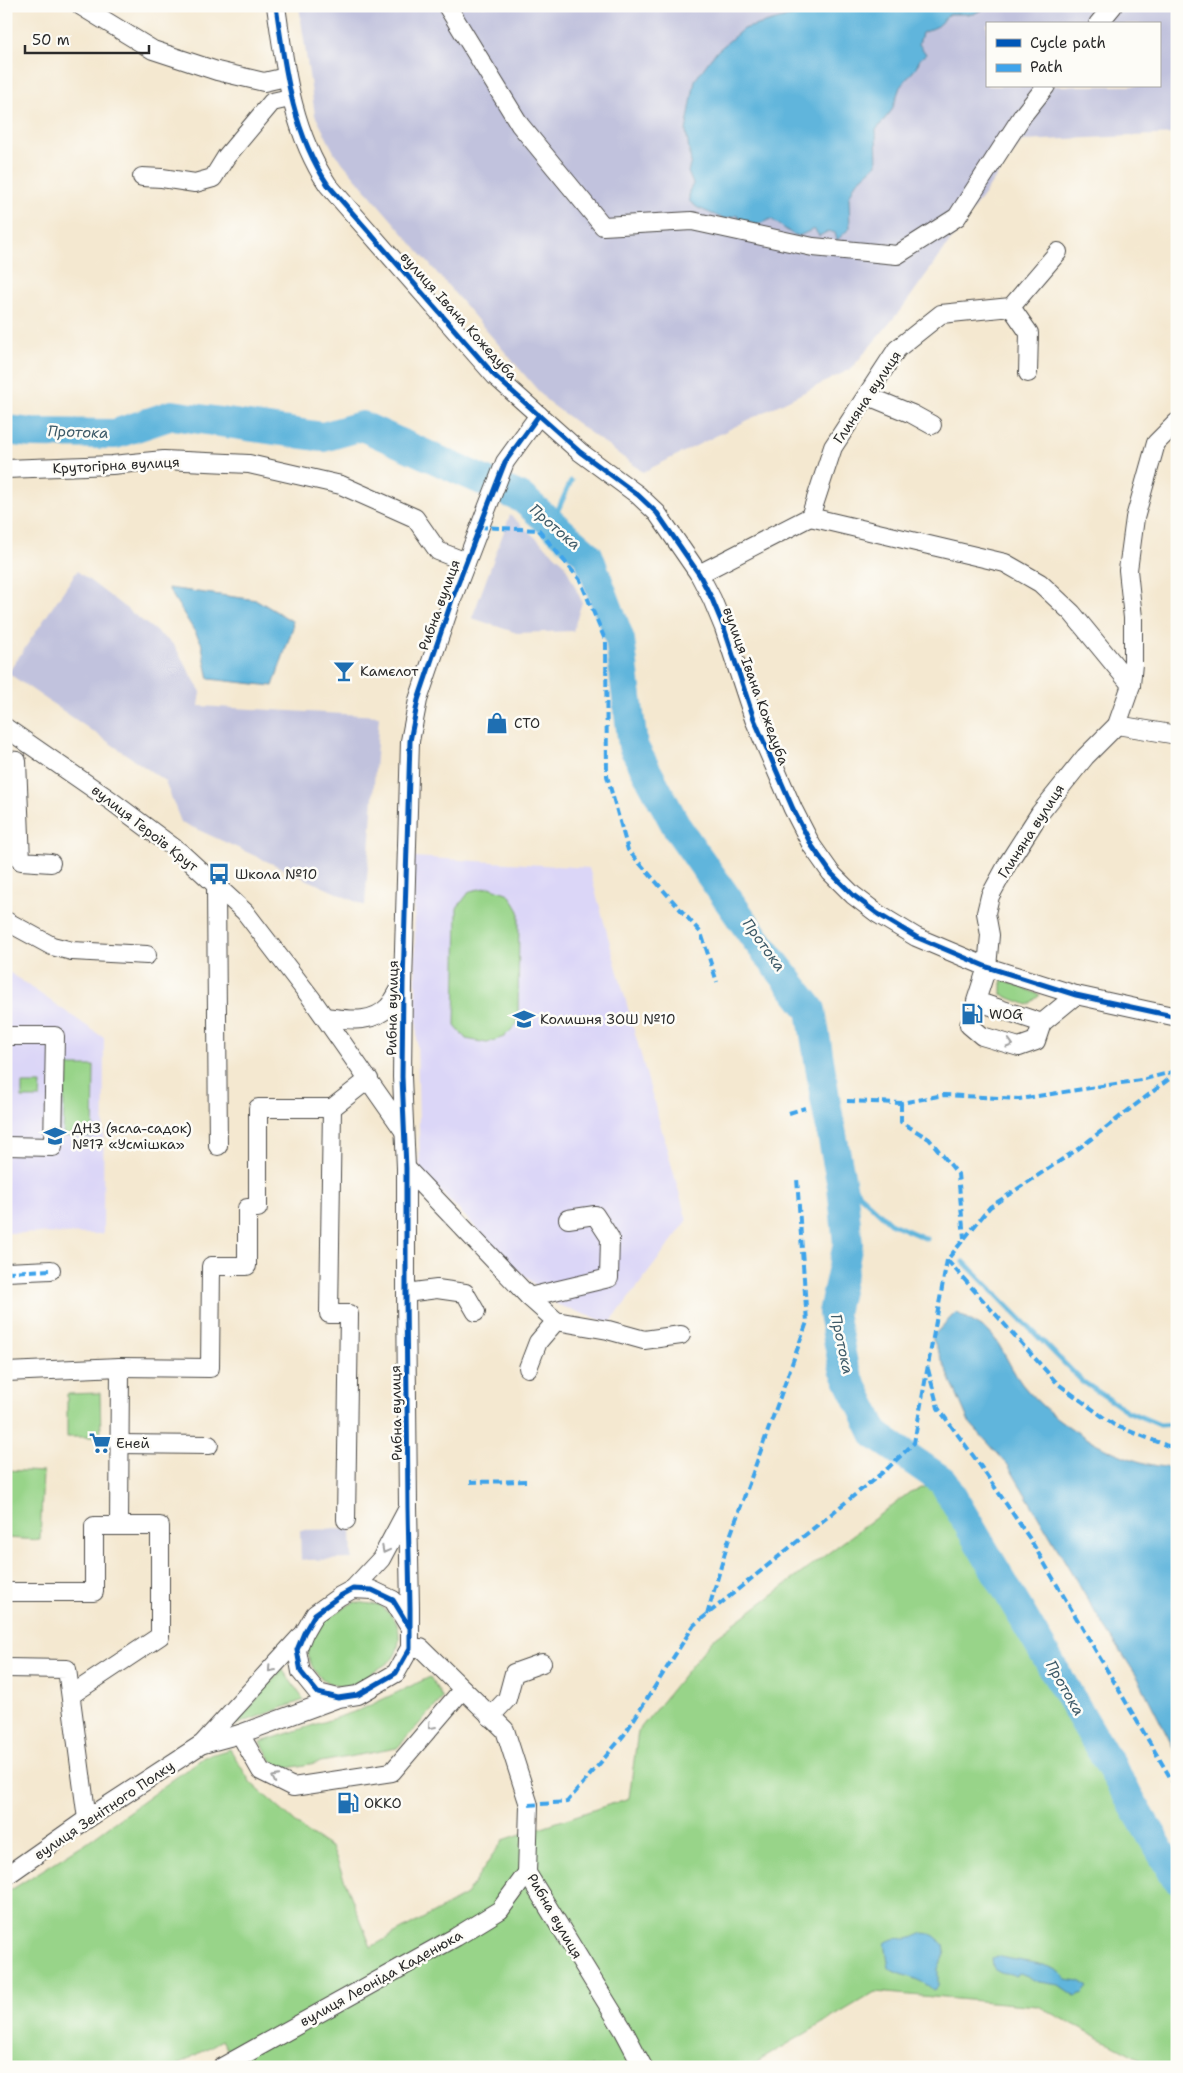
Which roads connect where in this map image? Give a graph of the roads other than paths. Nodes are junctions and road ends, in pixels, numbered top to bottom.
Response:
1 (81, 6) edge
2 (276, 6) edge
3 (447, 6) edge
4 (1113, 6) edge
5 (1100, 22) edge
6 (286, 77) junction
7 (1044, 88) edge
8 (290, 98) junction
9 (142, 177) dead end
10 (1058, 252) dead end
11 (1010, 307) junction
12 (1028, 374) dead end
13 (868, 396) junction
14 (539, 416) junction
15 (1177, 422) edge
16 (932, 424) dead end
17 (6, 469) edge
18 (810, 517) junction
19 (466, 562) junction
20 (699, 574) junction
21 (1131, 685) junction
22 (1117, 725) junction
23 (6, 728) edge
24 (1177, 735) edge
25 (6, 760) edge
26 (51, 863) dead end
27 (216, 885) junction
28 (6, 921) edge
29 (148, 955) dead end
30 (987, 967) junction
31 (402, 984) junction
32 (1076, 995) junction
33 (325, 1017) junction
34 (1177, 1017) edge
35 (1042, 1023) junction
36 (969, 1025) dead end
37 (6, 1036) edge
38 (369, 1079) junction
39 (332, 1108) junction
40 (404, 1132) junction
41 (6, 1146) edge
42 (218, 1146) dead end
43 (406, 1168) junction
44 (568, 1219) dead end
45 (50, 1270) dead end
46 (6, 1272) edge
47 (406, 1293) junction
48 (529, 1297) junction
49 (476, 1312) dead end
50 (556, 1322) junction
51 (681, 1335) dead end
52 (9, 1367) edge
53 (120, 1367) junction
54 (528, 1368) dead end
55 (119, 1444) junction
56 (209, 1445) dead end
57 (408, 1507) junction
58 (346, 1520) dead end
59 (118, 1526) junction
60 (353, 1589) junction
61 (6, 1592) edge
62 (410, 1628) junction
63 (304, 1633) junction
64 (410, 1648) junction
65 (542, 1663) dead end
66 (6, 1668) edge
67 (463, 1689) junction
68 (71, 1695) junction
69 (338, 1698) junction
70 (490, 1717) junction
71 (240, 1734) junction
72 (202, 1744) junction
73 (87, 1820) junction
74 (527, 1873) junction
75 (6, 1876) edge
76 (222, 2067) edge
77 (643, 2067) edge

1 - 6 street
2 - 6 street, вулиця Івана Кожедуба
3 - 7 street
4 - 5 street
6 - 8 street, вулиця Івана Кожедуба
8 - 9 street
8 - 14 street, вулиця Івана Кожедуба
10 - 11 street
11 - 12 street
11 - 13 street, Глиняна вулиця
13 - 16 street
13 - 18 street, Глиняна вулиця
14 - 19 street, Рибна вулиця
14 - 20 street, вулиця Івана Кожедуба
15 - 21 street, Глиняна вулиця
17 - 19 street, Крутогірна вулиця
18 - 20 street
18 - 21 street
19 - 31 street, Рибна вулиця
20 - 30 street, вулиця Івана Кожедуба
21 - 22 street, Глиняна вулиця
22 - 24 street
22 - 30 street, Глиняна вулиця
23 - 27 street, вулиця Героїв Крут
25 - 26 street
27 - 33 street, вулиця Героїв Крут
27 - 42 street
28 - 29 street
30 - 32 street, вулиця Івана Кожедуба
30 - 35 street, Глиняна вулиця
31 - 33 street
31 - 40 street, Рибна вулиця
32 - 34 street, вулиця Івана Кожедуба
32 - 35 street
33 - 38 street, вулиця Героїв Крут
36 -> 35 street
37 - 41 street
38 - 39 street
38 - 40 street, вулиця Героїв Крут
39 - 53 street
39 - 58 street
40 - 43 street, Рибна вулиця
43 - 47 street, Рибна вулиця
43 - 48 street
44 - 48 street
45 - 46 street
47 - 49 street
47 - 57 street, Рибна вулиця
48 - 50 street
50 - 51 street
50 - 54 street
52 - 53 street
53 - 55 street
55 - 56 street
55 - 59 street
57 -> 60 street, Рибна вулиця
57 - 62 street, Рибна вулиця
59 - 61 street
59 - 68 street
60 - 62 street
60 - 63 street
62 - 64 street
63 - 69 street
63 -> 72 street, вулиця Зенітного Полку
64 - 67 street, Рибна вулиця
64 - 69 street
65 - 70 street
66 - 68 street
67 - 70 street, Рибна вулиця
67 -> 71 street
68 - 73 street
69 - 71 street, вулиця Зенітного Полку
70 - 74 street, Рибна вулиця
71 - 72 street, вулиця Зенітного Полку
72 - 73 street, вулиця Зенітного Полку
73 - 75 street, вулиця Зенітного Полку
74 - 76 street, вулиця Леоніда Каденюка
74 - 77 street, Рибна вулиця

